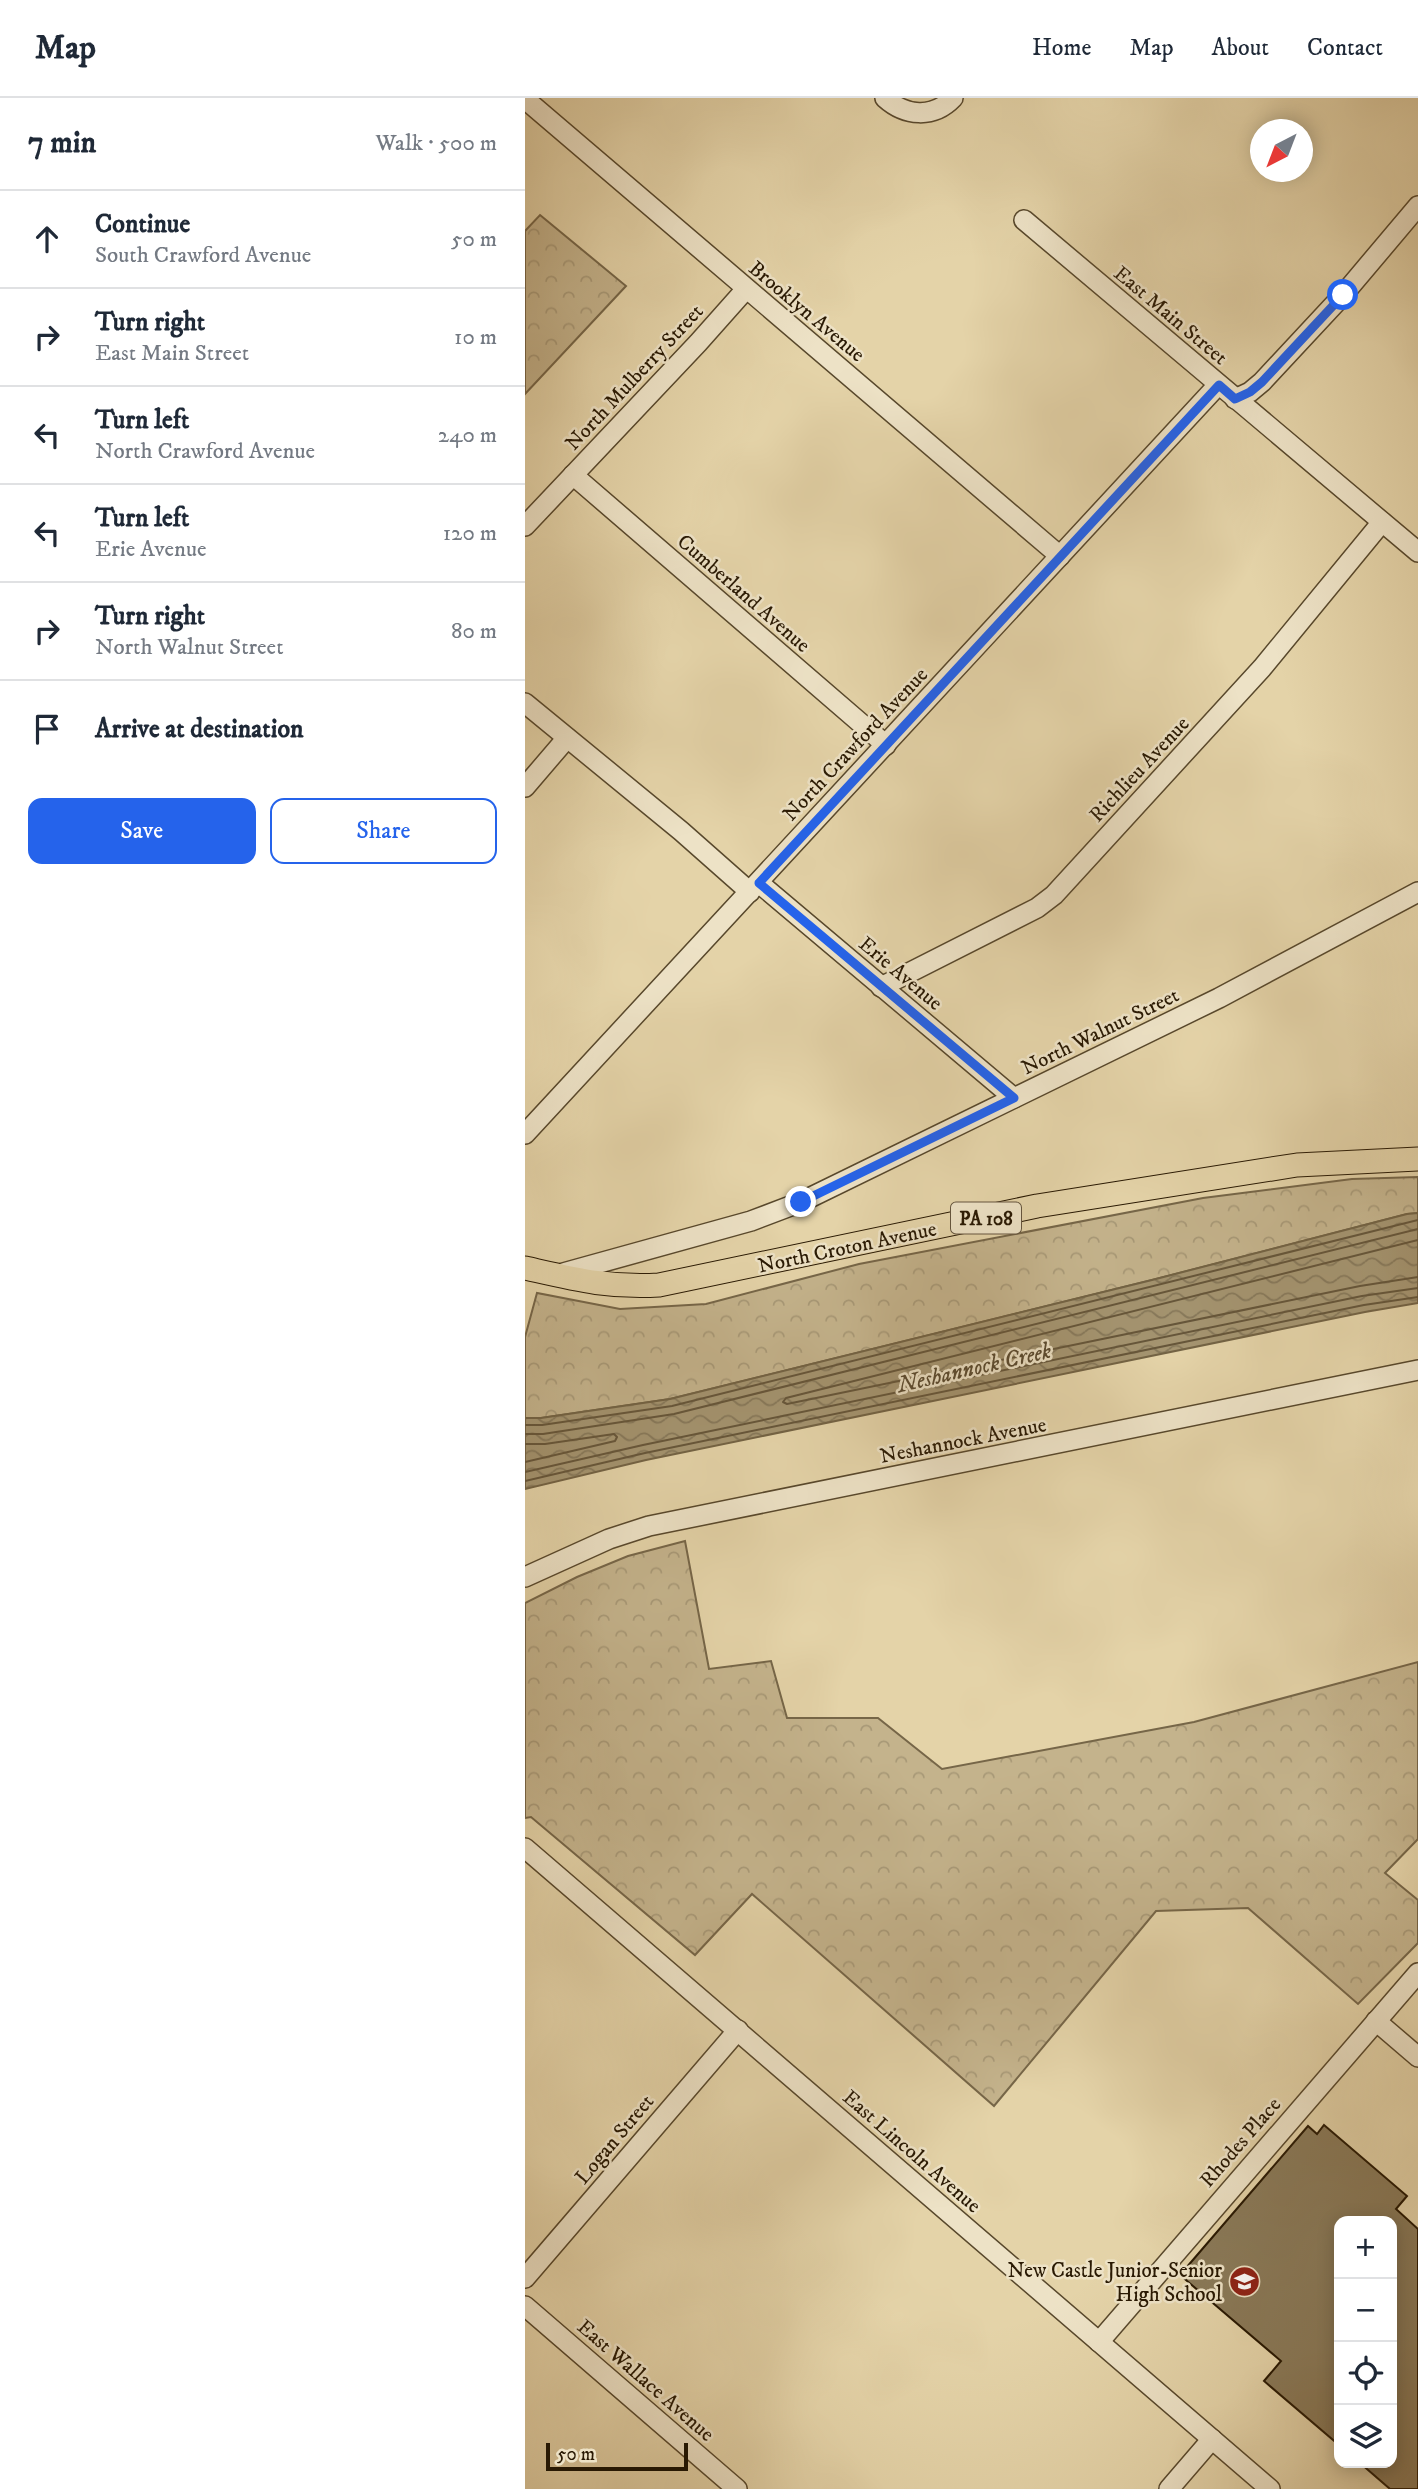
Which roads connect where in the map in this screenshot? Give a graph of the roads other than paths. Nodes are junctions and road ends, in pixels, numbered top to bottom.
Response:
1 (953, 98) edge
2 (525, 99) edge
3 (891, 102) edge
4 (1418, 206) edge
5 (1024, 220) dead end
6 (746, 289) junction
7 (1219, 385) junction
8 (1235, 399) junction
9 (573, 475) junction
10 (1383, 522) junction
11 (525, 526) edge
12 (1418, 552) edge
13 (1060, 556) junction
14 (525, 703) edge
15 (567, 738) junction
16 (886, 745) junction
17 (525, 787) edge
18 (754, 887) junction
19 (1418, 892) edge
20 (881, 987) junction
21 (1014, 1098) junction
22 (525, 1134) edge
23 (1418, 1159) edge
24 (525, 1268) edge
25 (557, 1275) junction
26 (1418, 1370) edge
27 (525, 1577) edge
28 (525, 1848) edge
29 (1418, 1973) edge
30 (1376, 2021) junction
31 (737, 2031) junction
32 (1418, 2057) edge
33 (525, 2278) edge
34 (525, 2306) edge
35 (1099, 2342) junction
36 (1212, 2439) junction
37 (737, 2489) edge
38 (1170, 2489) edge
39 (1270, 2489) edge

1 - 3 street
2 - 6 street, Brooklyn Avenue
4 - 8 street
5 - 7 street, East Main Street
6 - 9 street, North Mulberry Street
6 - 13 street, Brooklyn Avenue
7 - 8 street, East Main Street
7 - 13 street, North Crawford Avenue
8 - 10 street, East Main Street
9 - 11 street, North Mulberry Street
9 - 16 street, Cumberland Avenue
10 - 12 street, East Main Street
10 - 20 street, Richlieu Avenue
13 - 16 street, North Crawford Avenue
14 - 15 street, Erie Avenue
15 - 17 street
15 - 18 street, Erie Avenue
16 - 18 street, North Crawford Avenue
18 - 20 street, Erie Avenue
18 - 22 street, North Crawford Avenue
19 - 21 street, North Walnut Street
20 - 21 street, Erie Avenue
21 - 25 street, North Walnut Street
23 - 25 main road, North Croton Avenue / PA 108
24 - 25 main road, North Croton Avenue / PA 108
26 - 27 street, Neshannock Avenue
28 - 31 street, East Lincoln Avenue
29 - 30 street, Rhodes Place
30 - 32 street
30 - 35 street, Rhodes Place
31 - 33 street, Logan Street
31 - 35 street, East Lincoln Avenue
34 - 37 street, East Wallace Avenue
35 - 36 street, East Lincoln Avenue
36 - 38 street
36 - 39 street, East Lincoln Avenue

